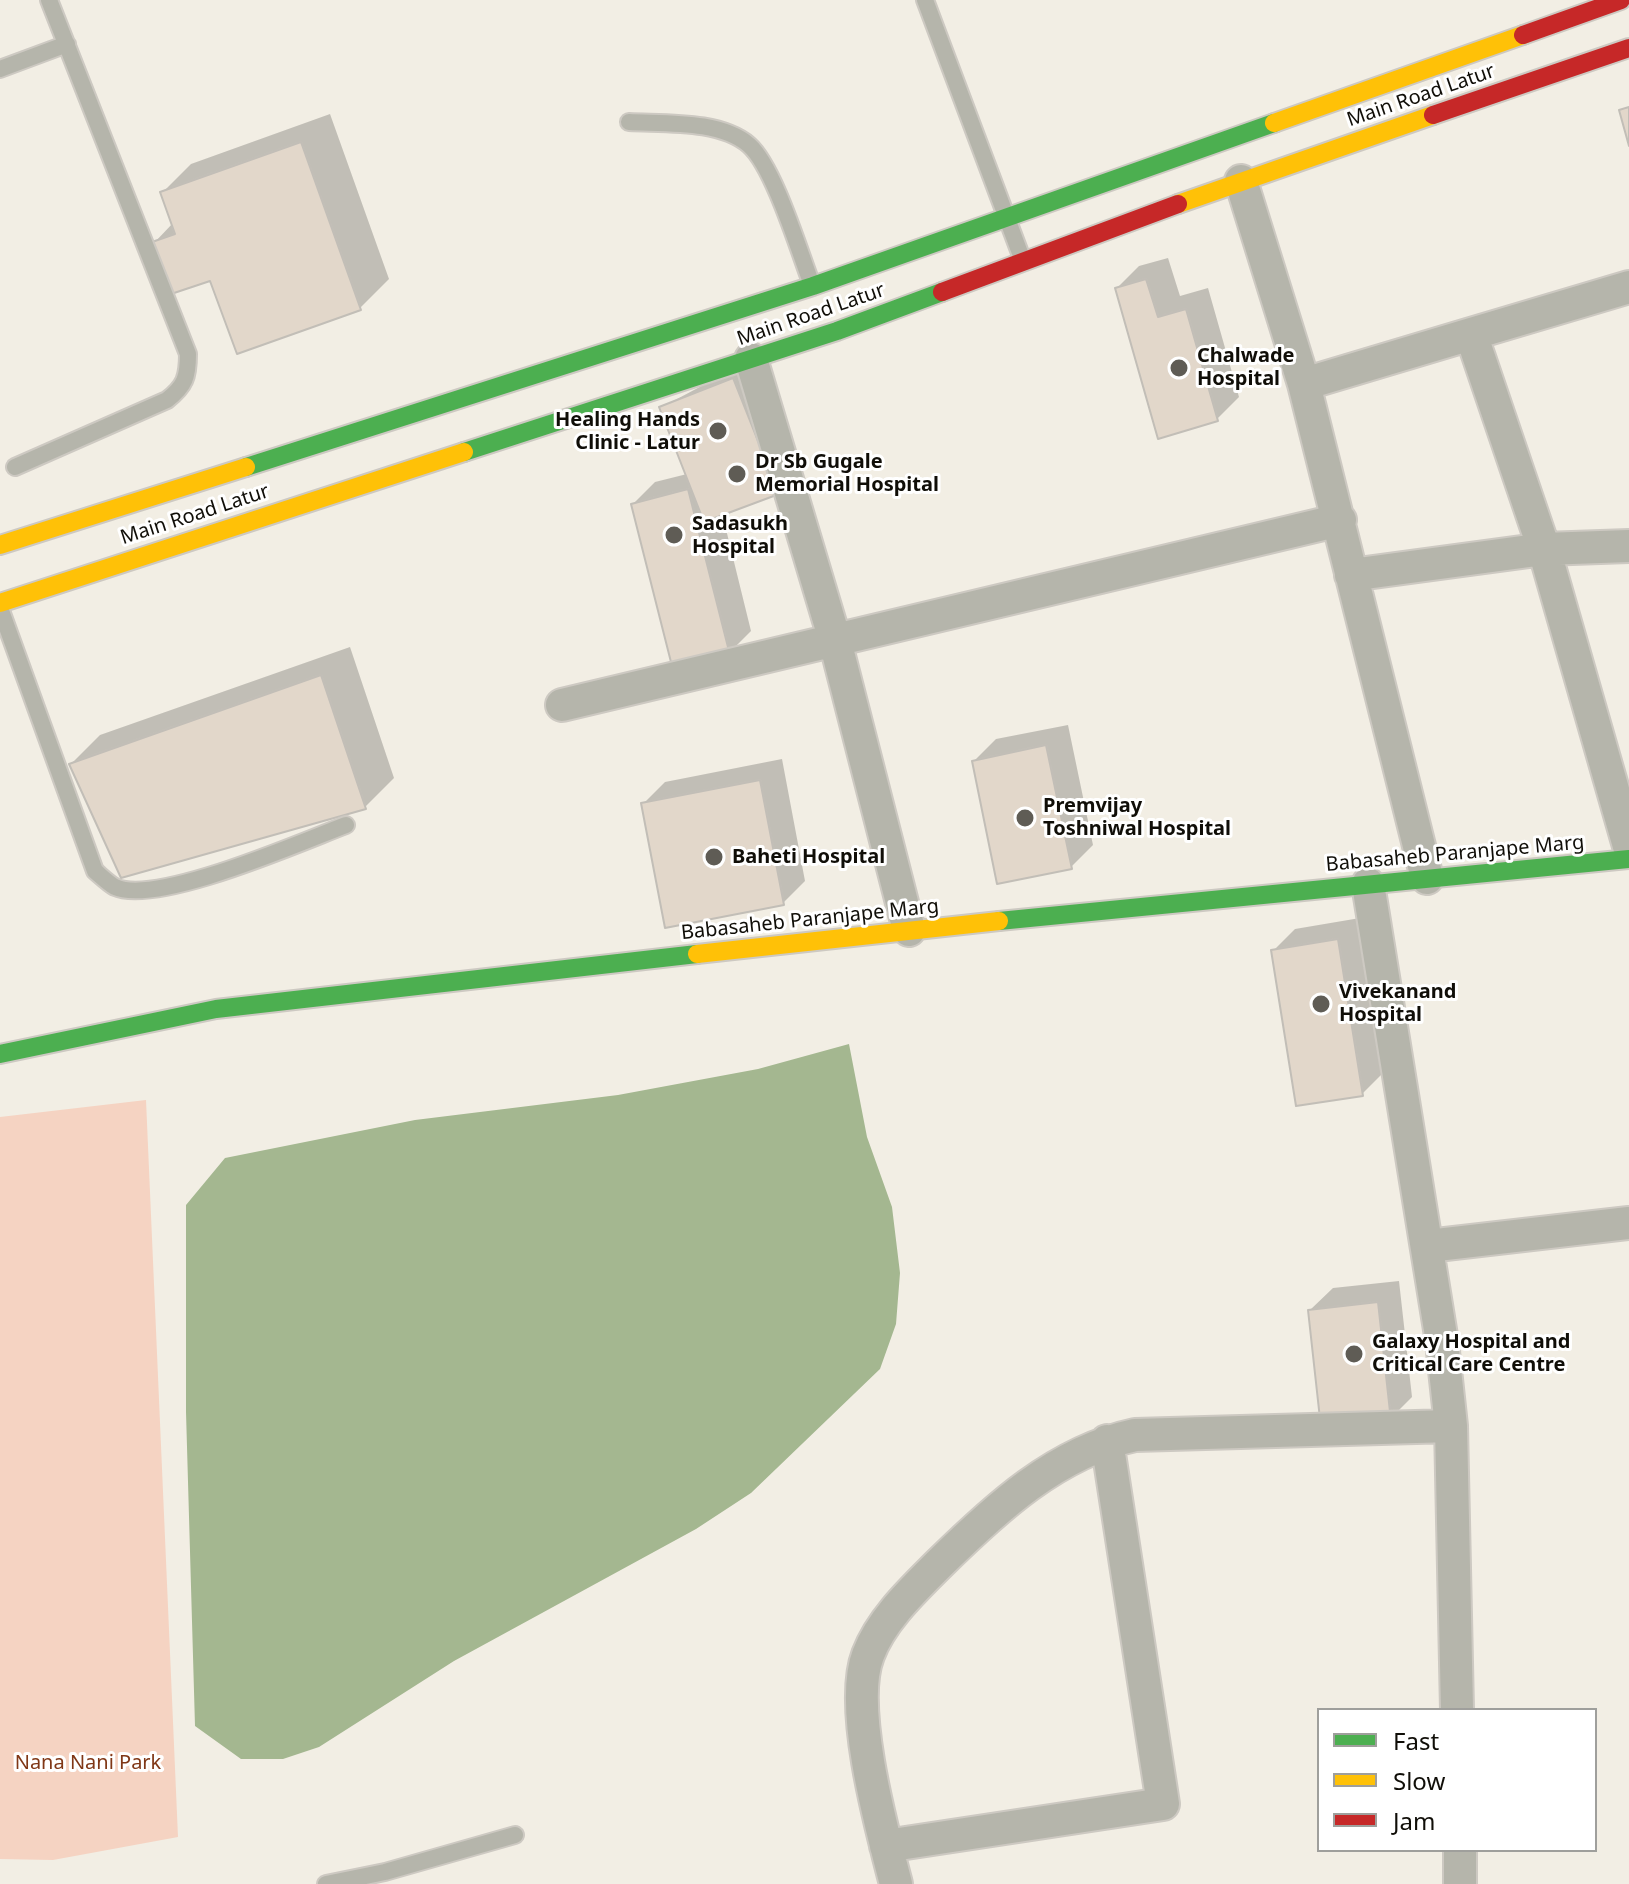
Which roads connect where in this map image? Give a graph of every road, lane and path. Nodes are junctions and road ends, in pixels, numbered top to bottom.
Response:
1 (49, 0) edge
2 (925, 0) edge
3 (1621, 0) edge
4 (67, 44) junction
5 (1629, 48) edge
6 (0, 69) edge
7 (629, 122) dead end
8 (1241, 181) junction
9 (1008, 218) junction
10 (1024, 262) junction
11 (813, 286) junction
12 (1629, 287) edge
13 (1471, 334) junction
14 (751, 359) junction
15 (1304, 384) junction
16 (15, 467) dead end
17 (1340, 520) junction
18 (0, 545) edge
19 (1629, 546) edge
20 (1544, 549) junction
21 (1351, 575) junction
22 (0, 606) edge
23 (834, 637) junction
24 (562, 705) dead end
25 (346, 825) dead end
26 (1629, 846) edge
27 (1629, 859) edge
28 (1427, 878) junction
29 (1368, 884) junction
30 (909, 930) junction
31 (0, 1054) edge
32 (1629, 1223) edge
33 (1428, 1246) junction
34 (1451, 1426) junction
35 (1107, 1441) junction
36 (1457, 1708) edge
37 (515, 1835) dead end
38 (886, 1846) junction
39 (1460, 1852) edge
40 (326, 1884) edge
41 (896, 1884) edge
42 (1460, 1884) edge

1 - 4 lane
2 - 9 lane
3 - 9 main road, Main Road Latur
4 - 6 lane
4 - 16 lane
5 - 8 main road, Main Road Latur
7 - 11 lane
8 - 10 main road, Main Road Latur
8 - 15 street
9 - 10 lane
9 - 11 main road, Main Road Latur
10 - 14 main road, Main Road Latur
11 - 18 main road, Main Road Latur
12 - 13 street
13 - 15 street
13 - 20 street
14 - 22 main road, Main Road Latur
14 - 23 street
15 - 17 street
17 - 21 street
17 - 23 street
19 - 20 street
20 - 21 street
20 - 26 street
21 - 28 street
22 - 25 lane
23 - 24 street
23 - 30 street
27 - 28 main road, Babasaheb Paranjape Marg
28 - 29 main road, Babasaheb Paranjape Marg
29 - 30 main road, Babasaheb Paranjape Marg
29 - 33 street
30 - 31 main road, Babasaheb Paranjape Marg
32 - 33 street
33 - 34 street
34 - 35 street
34 - 36 street
35 - 38 street
35 - 38 street
37 - 40 lane
38 - 41 street
39 - 42 street

